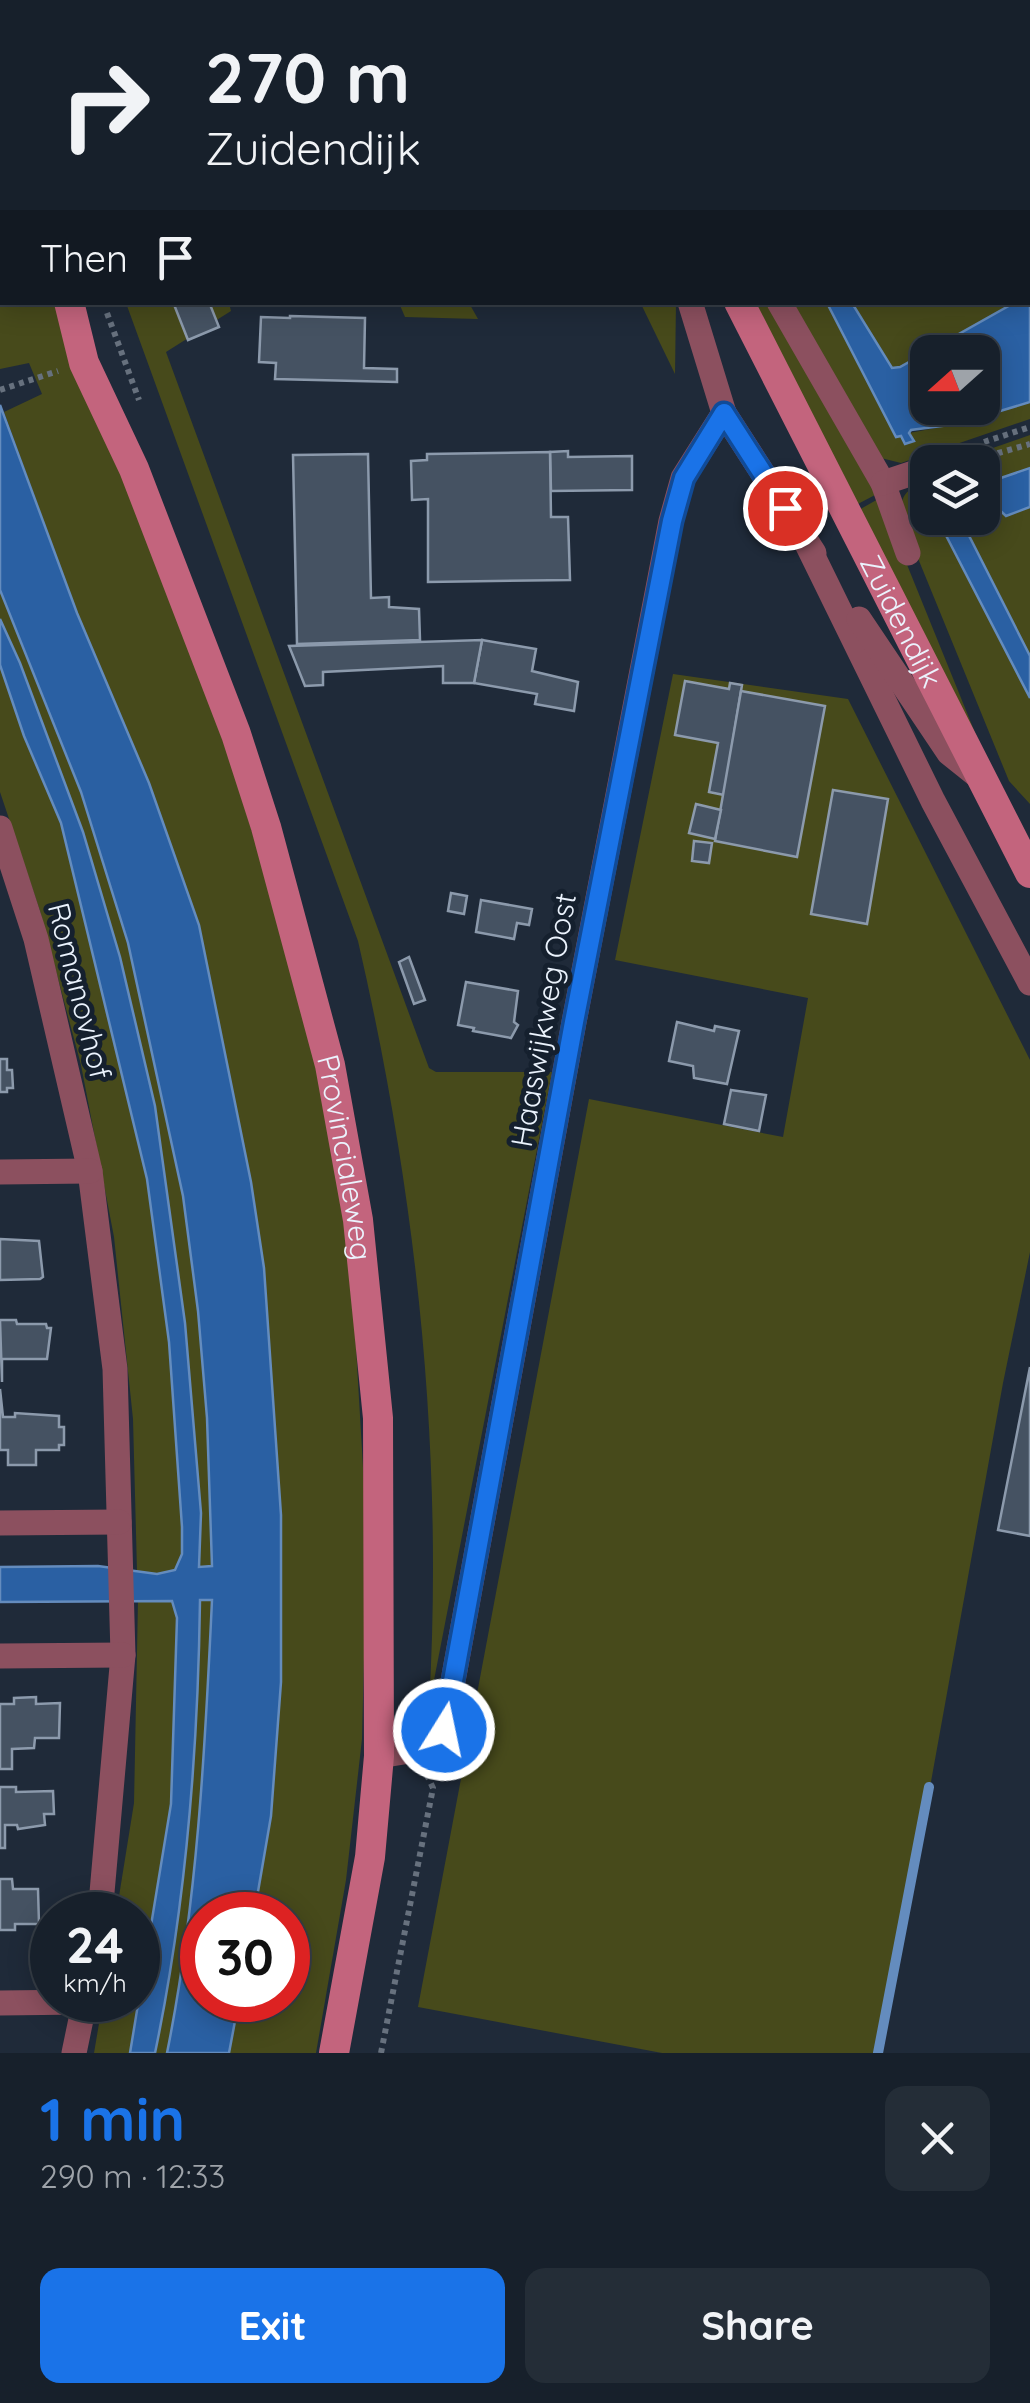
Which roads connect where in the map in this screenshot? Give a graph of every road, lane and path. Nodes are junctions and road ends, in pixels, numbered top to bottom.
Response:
1 (70, 305) edge
2 (691, 305) edge
3 (741, 305) edge
4 (782, 305) edge
5 (84, 363) junction
6 (0, 390) edge
7 (724, 413) junction
8 (1030, 427) edge
9 (1030, 444) edge
10 (977, 445) edge
11 (1000, 455) edge
12 (910, 474) edge
13 (883, 483) junction
14 (805, 540) junction
15 (908, 553) dead end
16 (978, 777) junction
17 (0, 828) edge
18 (1030, 872) edge
19 (1030, 982) edge
20 (90, 1171) junction
21 (0, 1172) edge
22 (0, 1522) edge
23 (119, 1522) junction
24 (124, 1655) junction
25 (0, 1656) edge
26 (416, 1750) junction
27 (379, 1756) junction
28 (102, 1892) edge
29 (30, 2002) edge
30 (0, 2003) edge
31 (80, 2022) edge
32 (74, 2053) edge
33 (334, 2053) edge
34 (381, 2053) edge

1 - 5 main road, Provincialeweg
2 - 7 street
3 - 16 main road, Zuidendijk
4 - 13 street, Zuidendijk
5 - 6 path
5 - 27 main road, Provincialeweg
7 - 14 street, Zuidendijk
7 - 26 street, Haaswijkweg Oost
8 - 10 path
9 - 11 path
12 - 13 street
13 - 15 street, Zuidendijk
14 - 16 street, Zuidendijk
14 - 19 street
16 - 18 main road, Zuidendijk
17 - 20 street, Romanovhof
20 - 21 street
20 - 23 street, Romanovhof
22 - 23 street
23 - 24 street, Romanovhof
24 - 25 street
24 - 28 street, Romanovhof
26 - 27 street
26 - 34 path
27 - 33 main road, Provincialeweg
29 - 30 street
31 - 32 street

